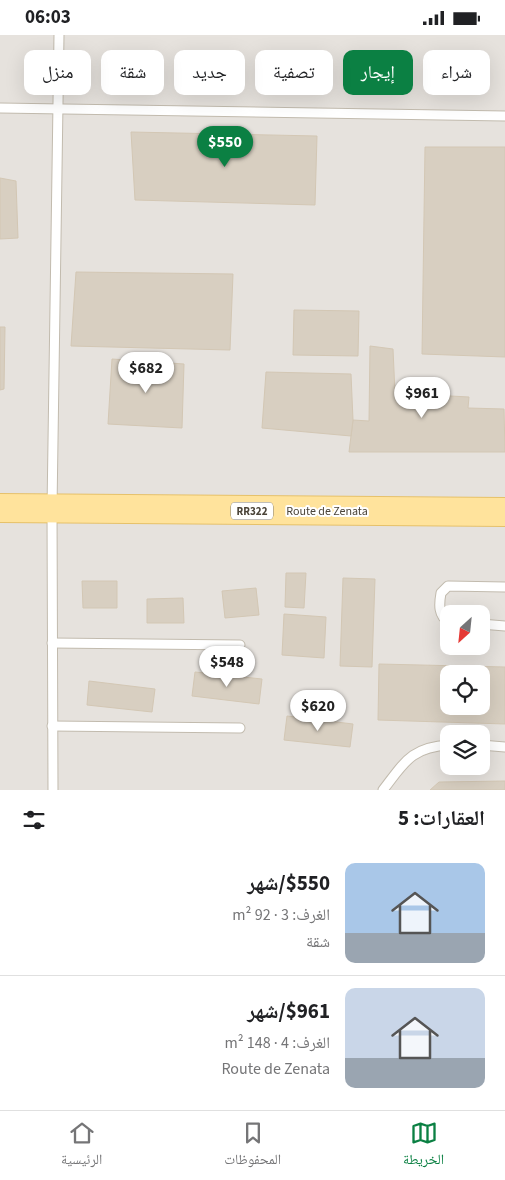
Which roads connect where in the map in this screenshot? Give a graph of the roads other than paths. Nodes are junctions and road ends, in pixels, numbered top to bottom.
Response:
1 (59, 35) edge
2 (0, 108) edge
3 (58, 109) junction
4 (505, 116) edge
5 (0, 509) edge
6 (52, 509) junction
7 (505, 512) edge
8 (505, 587) edge
9 (440, 605) edge
10 (490, 625) edge
11 (505, 625) edge
12 (52, 643) junction
13 (240, 645) dead end
14 (52, 726) junction
15 (240, 728) dead end
16 (440, 746) edge
17 (490, 746) edge
18 (505, 747) edge
19 (52, 790) edge
20 (383, 790) edge

1 - 3 lane
2 - 3 lane
3 - 4 lane
3 - 6 lane
5 - 6 main road, Route de Zenata / RR322
6 - 7 main road, Route de Zenata / RR322
6 - 12 lane
8 - 9 lane
10 - 11 lane
12 - 13 lane
12 - 14 lane
14 - 15 lane
14 - 19 lane
16 - 20 lane
17 - 18 lane

